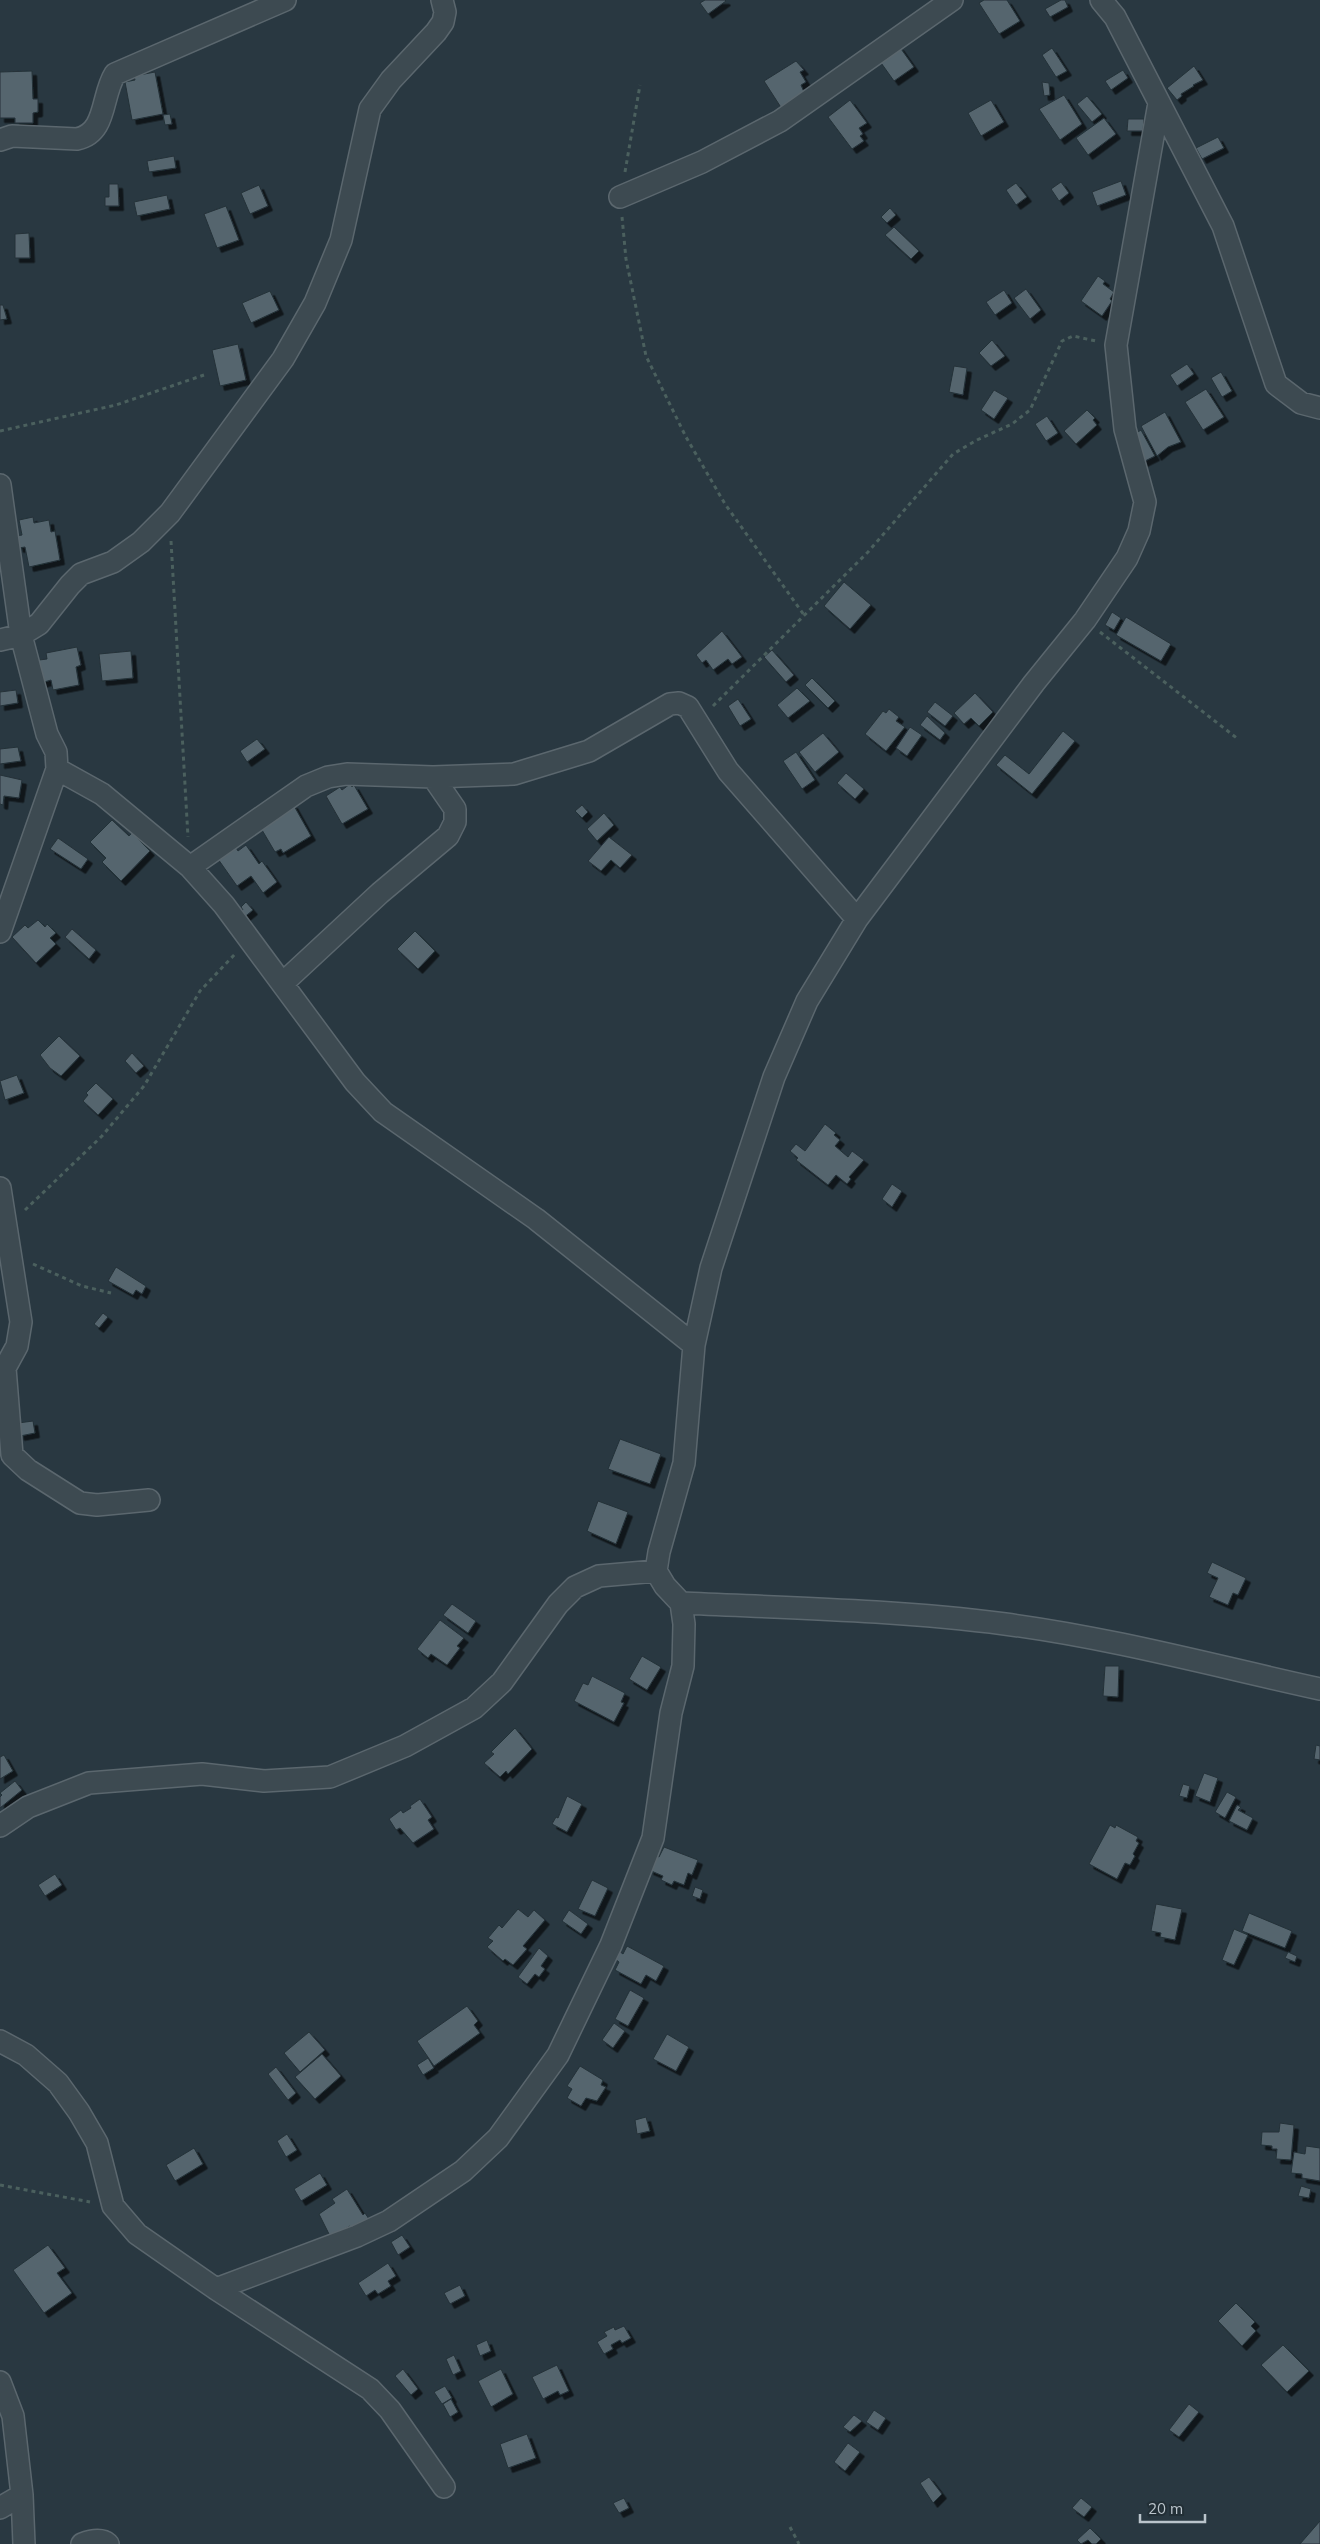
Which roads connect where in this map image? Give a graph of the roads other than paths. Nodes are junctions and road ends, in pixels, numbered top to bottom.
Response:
1 (286, 0) edge
2 (442, 0) edge
3 (952, 0) edge
4 (1101, 0) edge
5 (1159, 102) junction
6 (0, 140) edge
7 (620, 197) road end
8 (1320, 408) edge
9 (0, 485) edge
10 (20, 635) junction
11 (0, 640) edge
12 (57, 769) junction
13 (434, 777) junction
14 (190, 867) junction
15 (858, 919) junction
16 (2, 924) edge
17 (283, 983) junction
18 (0, 1188) edge
19 (694, 1345) junction
20 (3, 1369) edge
21 (149, 1500) dead end
22 (656, 1571) junction
23 (681, 1603) junction
24 (1320, 1689) edge
25 (0, 1826) edge
26 (0, 2041) edge
27 (216, 2289) junction
28 (0, 2382) edge
29 (444, 2488) dead end
30 (22, 2495) junction
31 (0, 2508) edge
32 (24, 2544) edge
33 (82, 2544) edge
34 (108, 2544) edge

1 - 6 street
2 - 10 street
3 - 7 street
4 - 5 street
5 - 8 street
5 - 15 street
9 - 10 street
10 - 11 street
10 - 12 street
12 - 14 street
12 - 16 street
13 - 14 street
13 - 15 street
13 - 17 street
14 - 17 street
15 - 19 street
17 - 19 street
18 - 20 street
19 - 22 street
20 - 21 street
22 - 23 street
22 - 25 street
23 - 24 street
23 - 27 street
26 - 27 street
27 - 29 street
28 - 30 street
30 - 31 street
30 - 32 street
33 - 34 street

